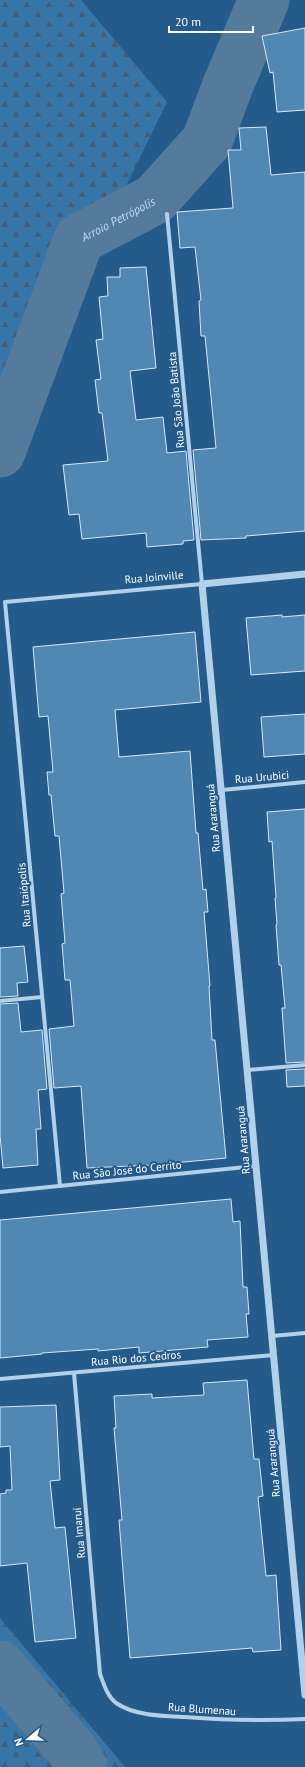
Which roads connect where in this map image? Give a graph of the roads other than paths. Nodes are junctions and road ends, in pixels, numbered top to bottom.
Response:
1 (167, 214) dead end
2 (305, 574) edge
3 (202, 584) junction
4 (5, 602) joint
5 (305, 782) edge
6 (222, 790) junction
7 (42, 997) junction
8 (0, 1001) edge
9 (305, 1065) edge
10 (248, 1070) junction
11 (256, 1166) junction
12 (60, 1186) junction
13 (0, 1192) edge
14 (305, 1333) edge
15 (272, 1336) junction
16 (274, 1355) junction
17 (74, 1373) junction
18 (0, 1379) edge
19 (106, 1690) joint
20 (305, 1695) edge
21 (305, 1719) edge

1 - 3 street, Rua São João Batista
2 - 3 street, Rua Joinville
3 - 4 street, Rua Joinville
3 - 6 street, Rua Araranguá
4 - 7 street, Rua Itaiópolis
5 - 6 street, Rua Urubici
6 - 10 street, Rua Araranguá
7 - 8 street
7 - 12 street, Rua Itaiópolis
9 - 10 street
10 - 11 street, Rua Araranguá
11 - 12 street, Rua São José do Cerrito
11 - 15 street, Rua Araranguá
12 - 13 street, Rua São José do Cerrito
14 - 15 street
15 - 16 street, Rua Araranguá
16 - 17 street, Rua Rio dos Cedros
16 - 20 street, Rua Araranguá
17 - 18 street, Rua Rio dos Cedros
17 - 19 street, Rua Imaruí
19 - 21 street, Rua Blumenau

